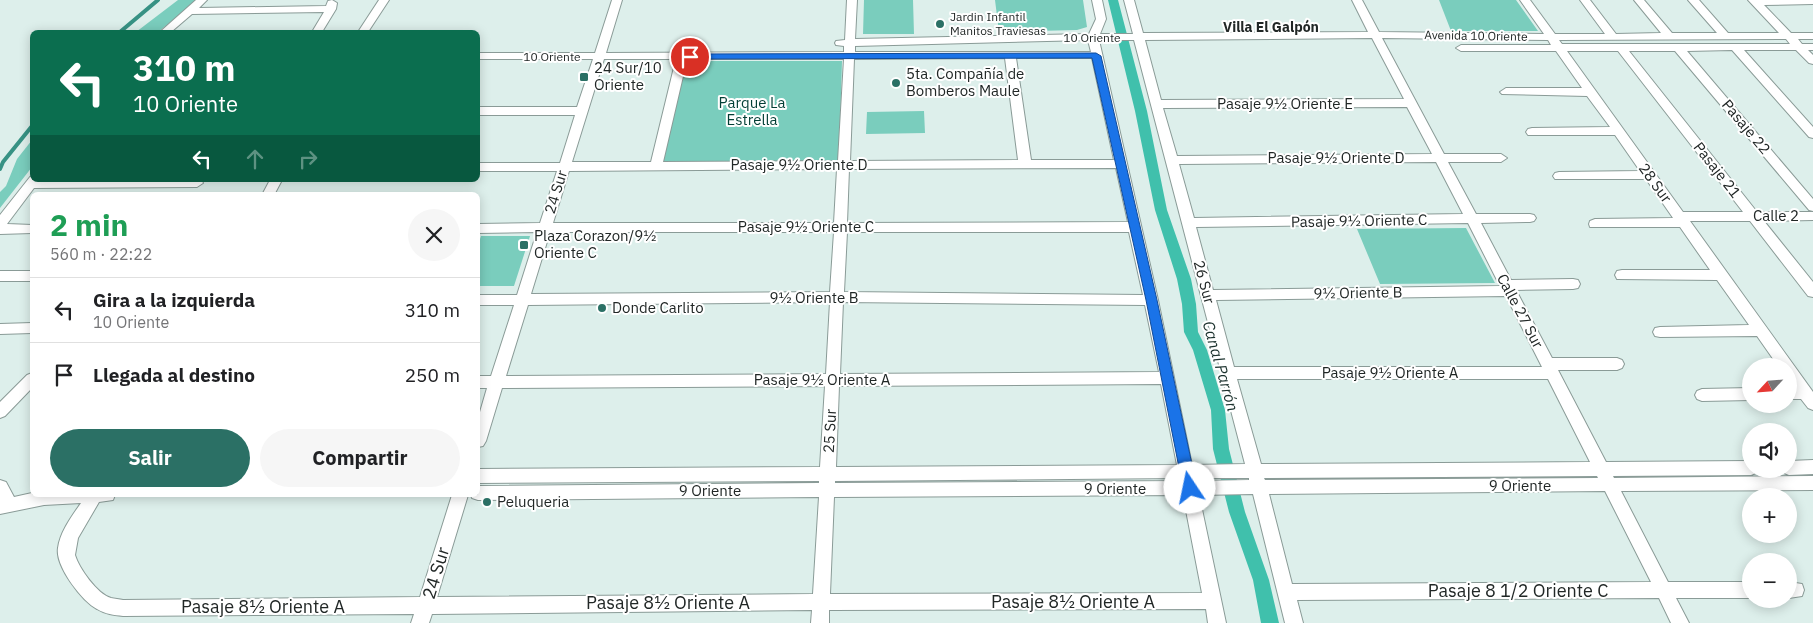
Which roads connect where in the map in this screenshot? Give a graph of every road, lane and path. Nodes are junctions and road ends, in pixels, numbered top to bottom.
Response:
1 (202, 0) edge
2 (384, 0) edge
3 (617, 0) edge
4 (852, 0) edge
5 (1097, 0) edge
6 (1129, 0) edge
7 (1357, 0) edge
8 (1525, 0) edge
9 (1585, 0) edge
10 (1639, 0) edge
11 (1693, 0) edge
12 (1754, 1) edge
13 (1813, 1) edge
14 (332, 5) edge
15 (189, 11) junction
16 (167, 30) edge
17 (318, 30) edge
18 (364, 30) edge
19 (1376, 35) junction
20 (1669, 36) junction
21 (1725, 36) junction
22 (1788, 36) junction
23 (1813, 36) edge
24 (1551, 37) junction
25 (1613, 37) junction
26 (1093, 38) junction
27 (1134, 38) junction
28 (954, 40) junction
29 (846, 47) junction
30 (1735, 47) junction
31 (1800, 47) junction
32 (1813, 47) edge
33 (1461, 48) dead end
34 (1559, 48) junction
35 (1621, 48) junction
36 (1679, 48) junction
37 (480, 56) edge
38 (956, 56) junction
39 (1010, 56) junction
40 (1096, 56) junction
41 (598, 57) junction
42 (682, 57) junction
43 (1813, 61) edge
44 (1506, 92) dead end
45 (1590, 92) junction
46 (1412, 103) junction
47 (1157, 104) junction
48 (582, 111) junction
49 (480, 112) edge
50 (1532, 132) dead end
51 (1618, 132) junction
52 (1813, 134) edge
53 (1441, 158) junction
54 (1501, 158) dead end
55 (1172, 160) junction
56 (1025, 164) junction
57 (1121, 164) junction
58 (844, 165) junction
59 (564, 166) junction
60 (656, 166) junction
61 (480, 167) edge
62 (1650, 175) junction
63 (1559, 176) dead end
64 (33, 182) edge
65 (1813, 207) edge
66 (1753, 216) junction
67 (1813, 216) edge
68 (1530, 218) dead end
69 (1472, 220) junction
70 (1681, 220) junction
71 (1188, 223) junction
72 (0, 224) edge
73 (1595, 224) dead end
74 (840, 226) junction
75 (1135, 227) junction
76 (480, 228) edge
77 (545, 228) junction
78 (0, 229) edge
79 (30, 229) edge
80 (1720, 274) junction
81 (1622, 275) dead end
82 (0, 276) edge
83 (30, 276) edge
84 (1573, 284) dead end
85 (1508, 288) junction
86 (1813, 292) edge
87 (1207, 295) junction
88 (837, 297) junction
89 (480, 300) edge
90 (522, 300) junction
91 (1151, 300) junction
92 (30, 328) edge
93 (0, 329) edge
94 (1760, 330) junction
95 (1660, 332) dead end
96 (1780, 358) edge
97 (1617, 364) dead end
98 (1550, 368) junction
99 (1228, 372) junction
100 (1167, 378) junction
101 (832, 380) junction
102 (30, 381) edge
103 (480, 382) edge
104 (496, 382) junction
105 (1798, 383) edge
106 (1742, 394) edge
107 (1702, 395) dead end
108 (1809, 398) edge
109 (0, 412) edge
110 (480, 434) edge
111 (1813, 467) edge
112 (1742, 468) edge
113 (1797, 468) edge
114 (1602, 469) junction
115 (1250, 472) junction
116 (828, 474) junction
117 (480, 476) edge
118 (1189, 480) junction
119 (1211, 480) junction
120 (1813, 484) edge
121 (1610, 485) junction
122 (0, 487) edge
123 (1253, 488) junction
124 (827, 490) junction
125 (480, 492) edge
126 (61, 497) edge
127 (94, 497) edge
128 (459, 497) edge
129 (5, 505) edge
130 (1664, 590) junction
131 (1742, 590) edge
132 (1286, 592) junction
133 (821, 602) junction
134 (1213, 602) junction
135 (426, 606) junction
136 (420, 623) edge
137 (820, 623) edge
138 (1217, 623) edge
139 (1294, 623) edge
140 (1680, 623) edge

1 - 15 street
2 - 18 street
3 - 41 street, 24 Sur
4 - 29 street, 25 Sur
5 - 26 street
6 - 27 street, 26 Sur
7 - 19 street, Calle 27 Sur
8 - 24 street, 28 Sur
9 - 25 street
10 - 20 street
11 - 21 street
12 - 13 street
12 - 22 street
14 - 15 street
14 - 17 street
15 - 16 street
19 - 24 street, Avenida 10 Oriente
19 - 27 street, Avenida 10 Oriente
19 - 46 street, Calle 27 Sur
20 - 21 street, Avenida 10 Oriente
20 - 25 street, Avenida 10 Oriente
21 - 22 street, Avenida 10 Oriente
22 - 23 street, Avenida 10 Oriente
22 - 31 street
24 - 25 street, Avenida 10 Oriente
24 - 34 street, 28 Sur
26 - 27 street, 10 Oriente
26 - 28 street, 10 Oriente
26 - 40 street
27 - 47 street, 26 Sur
28 - 29 street, 10 Oriente
28 - 38 street
29 - 38 street, 10 Oriente
29 - 42 street, 10 Oriente
29 - 58 street, 25 Sur
30 - 31 street, Avenida 10 Oriente
30 - 36 street, Avenida 10 Oriente
30 - 52 street
31 - 32 street, Avenida 10 Oriente
31 - 43 street
33 - 34 street, Avenida 10 Oriente
34 - 35 street, Avenida 10 Oriente
34 - 45 street, 28 Sur
35 - 36 street, Avenida 10 Oriente
35 - 66 street, Pasaje 21
36 - 65 street, Pasaje 22
37 - 41 street, 10 Oriente
38 - 39 street, 10 Oriente
39 - 40 street, 10 Oriente
39 - 56 street
40 - 57 street
41 - 42 street, 10 Oriente
41 - 48 street, 24 Sur
42 - 60 street
44 - 45 street
45 - 51 street, 28 Sur
46 - 47 street, Pasaje 9½ Oriente E
46 - 53 street, Calle 27 Sur
47 - 55 street, 26 Sur
48 - 49 street
48 - 59 street, 24 Sur
50 - 51 street
51 - 62 street, 28 Sur
53 - 54 street, Pasaje 9½ Oriente D
53 - 55 street, Pasaje 9½ Oriente D
53 - 69 street, Calle 27 Sur
55 - 71 street, 26 Sur
56 - 57 street, Pasaje 9½ Oriente D
56 - 58 street, Pasaje 9½ Oriente D
57 - 75 street
58 - 60 street, Pasaje 9½ Oriente D
58 - 74 street, 25 Sur
59 - 60 street, Pasaje 9½ Oriente D
59 - 61 street, Pasaje 9½ Oriente D
59 - 77 street, 24 Sur
62 - 63 street
62 - 70 street, 28 Sur
64 - 72 street
66 - 67 street, Calle 2
66 - 70 street, Calle 2
66 - 86 street, Pasaje 21
68 - 69 street, Pasaje 9½ Oriente C
69 - 71 street, Pasaje 9½ Oriente C
69 - 85 street, Calle 27 Sur
70 - 73 street
70 - 80 street, 28 Sur
71 - 87 street, 26 Sur
74 - 75 street, Pasaje 9½ Oriente C
74 - 77 street, Pasaje 9½ Oriente C
74 - 88 street, 25 Sur
75 - 91 street
76 - 77 street, Pasaje 9½ Oriente C
77 - 90 street, 24 Sur
78 - 79 street
80 - 81 street
80 - 94 street, 28 Sur
82 - 83 street
84 - 85 street, 9½ Oriente B
85 - 87 street, 9½ Oriente B
85 - 98 street, Calle 27 Sur
87 - 99 street, 26 Sur
88 - 90 street, 9½ Oriente B
88 - 91 street, 9½ Oriente B
88 - 101 street, 25 Sur
89 - 90 street, 9½ Oriente B
90 - 104 street, 24 Sur
91 - 100 street
92 - 93 street
94 - 95 street
94 - 96 street, 28 Sur
97 - 98 street, Pasaje 9½ Oriente A
98 - 99 street, Pasaje 9½ Oriente A
98 - 114 street, Calle 27 Sur
99 - 115 street, 26 Sur
100 - 101 street, Pasaje 9½ Oriente A
100 - 118 street
101 - 104 street, Pasaje 9½ Oriente A
101 - 116 street, 25 Sur
102 - 109 street
103 - 104 street, Pasaje 9½ Oriente A
104 - 110 street, 24 Sur
105 - 108 street
106 - 107 street
111 - 113 street
112 - 114 street, 9 Oriente
114 - 115 street, 9 Oriente
114 - 121 street, Calle 27 Sur
115 - 119 street, 9 Oriente
115 - 123 street, 26 Sur
116 - 117 street, 9 Oriente
116 - 118 street, 9 Oriente
116 - 124 street, 25 Sur
118 - 119 street, 9 Oriente
118 - 124 street, 9 Oriente
118 - 134 street
119 - 123 street, 9 Oriente
120 - 121 street, 9 Oriente
121 - 123 street, 9 Oriente
121 - 130 street, Calle 27 Sur
122 - 129 street
123 - 132 street, 26 Sur
124 - 125 street, 9 Oriente
124 - 133 street, 25 Sur
126 - 129 street
127 - 135 street, Pasaje 8½ Oriente A
128 - 135 street, 24 Sur
130 - 131 street, Pasaje 8 1/2 Oriente C
130 - 132 street, Pasaje 8 1/2 Oriente C
130 - 140 street, Calle 27 Sur
132 - 139 street, 26 Sur
133 - 134 street, Pasaje 8½ Oriente A
133 - 135 street, Pasaje 8½ Oriente A
133 - 137 street, 25 Sur
134 - 138 street
135 - 136 street, 24 Sur

